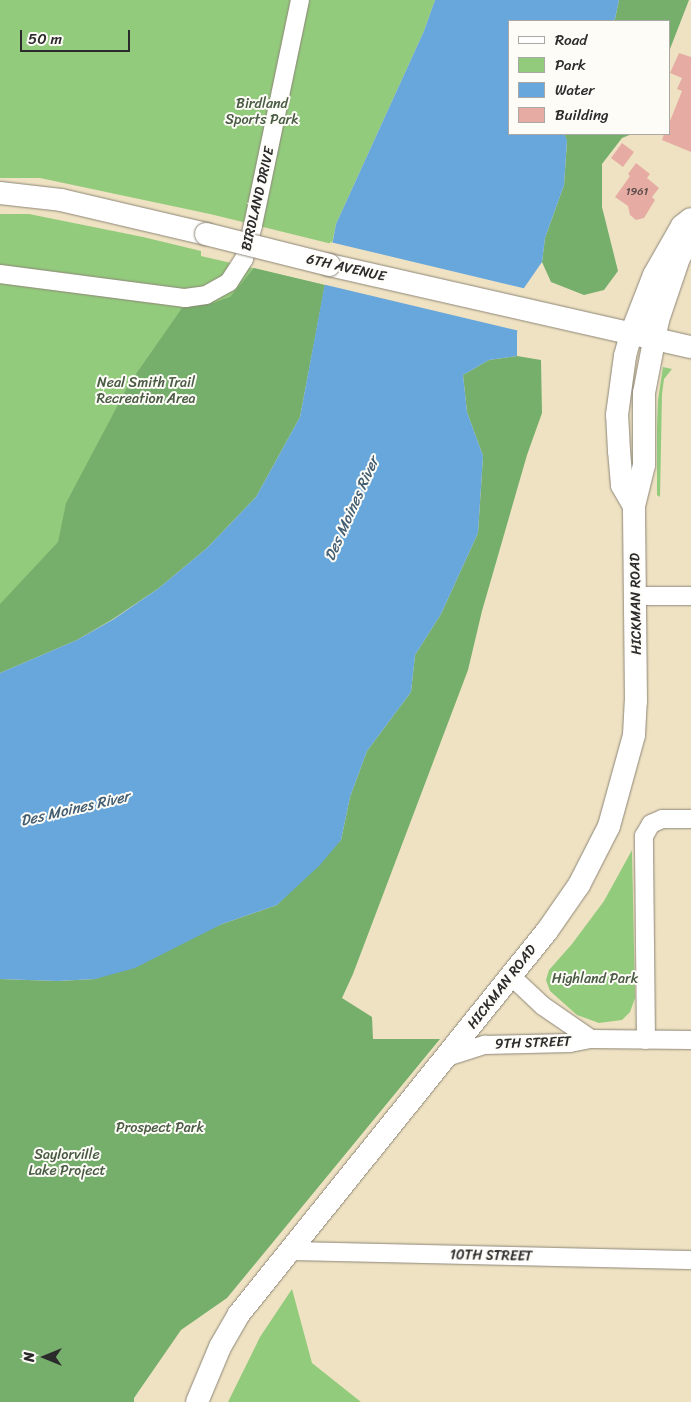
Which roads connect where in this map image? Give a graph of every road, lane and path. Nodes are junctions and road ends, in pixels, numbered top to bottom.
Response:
1 (300, 0) edge
2 (0, 193) edge
3 (691, 219) edge
4 (691, 235) edge
5 (0, 274) edge
6 (631, 334) junction
7 (654, 339) junction
8 (691, 347) edge
9 (634, 506) junction
10 (635, 596) junction
11 (691, 596) edge
12 (691, 819) edge
13 (511, 976) junction
14 (591, 1039) junction
15 (646, 1040) junction
16 (691, 1040) edge
17 (447, 1057) junction
18 (291, 1251) junction
19 (691, 1260) edge
20 (196, 1402) edge

1 - 5 street, BIRDLAND DRIVE
2 - 6 main road, 6TH AVENUE, bridge
3 - 6 main road, HICKMAN ROAD
4 - 7 main road, HICKMAN ROAD
6 - 7 main road, 6TH AVENUE
6 - 9 main road, HICKMAN ROAD
7 - 8 main road, 6TH AVENUE
7 - 9 main road, HICKMAN ROAD
9 - 10 main road, HICKMAN ROAD
10 - 11 street
10 - 13 main road, HICKMAN ROAD
12 - 15 street
13 - 14 street, 9TH STREET
13 - 17 main road, HICKMAN ROAD
14 - 15 street, 9TH STREET
14 - 17 street, 9TH STREET
15 - 16 street, 9TH STREET
17 - 18 main road, HICKMAN ROAD
18 - 19 street, 10TH STREET
18 - 20 main road, HICKMAN ROAD

